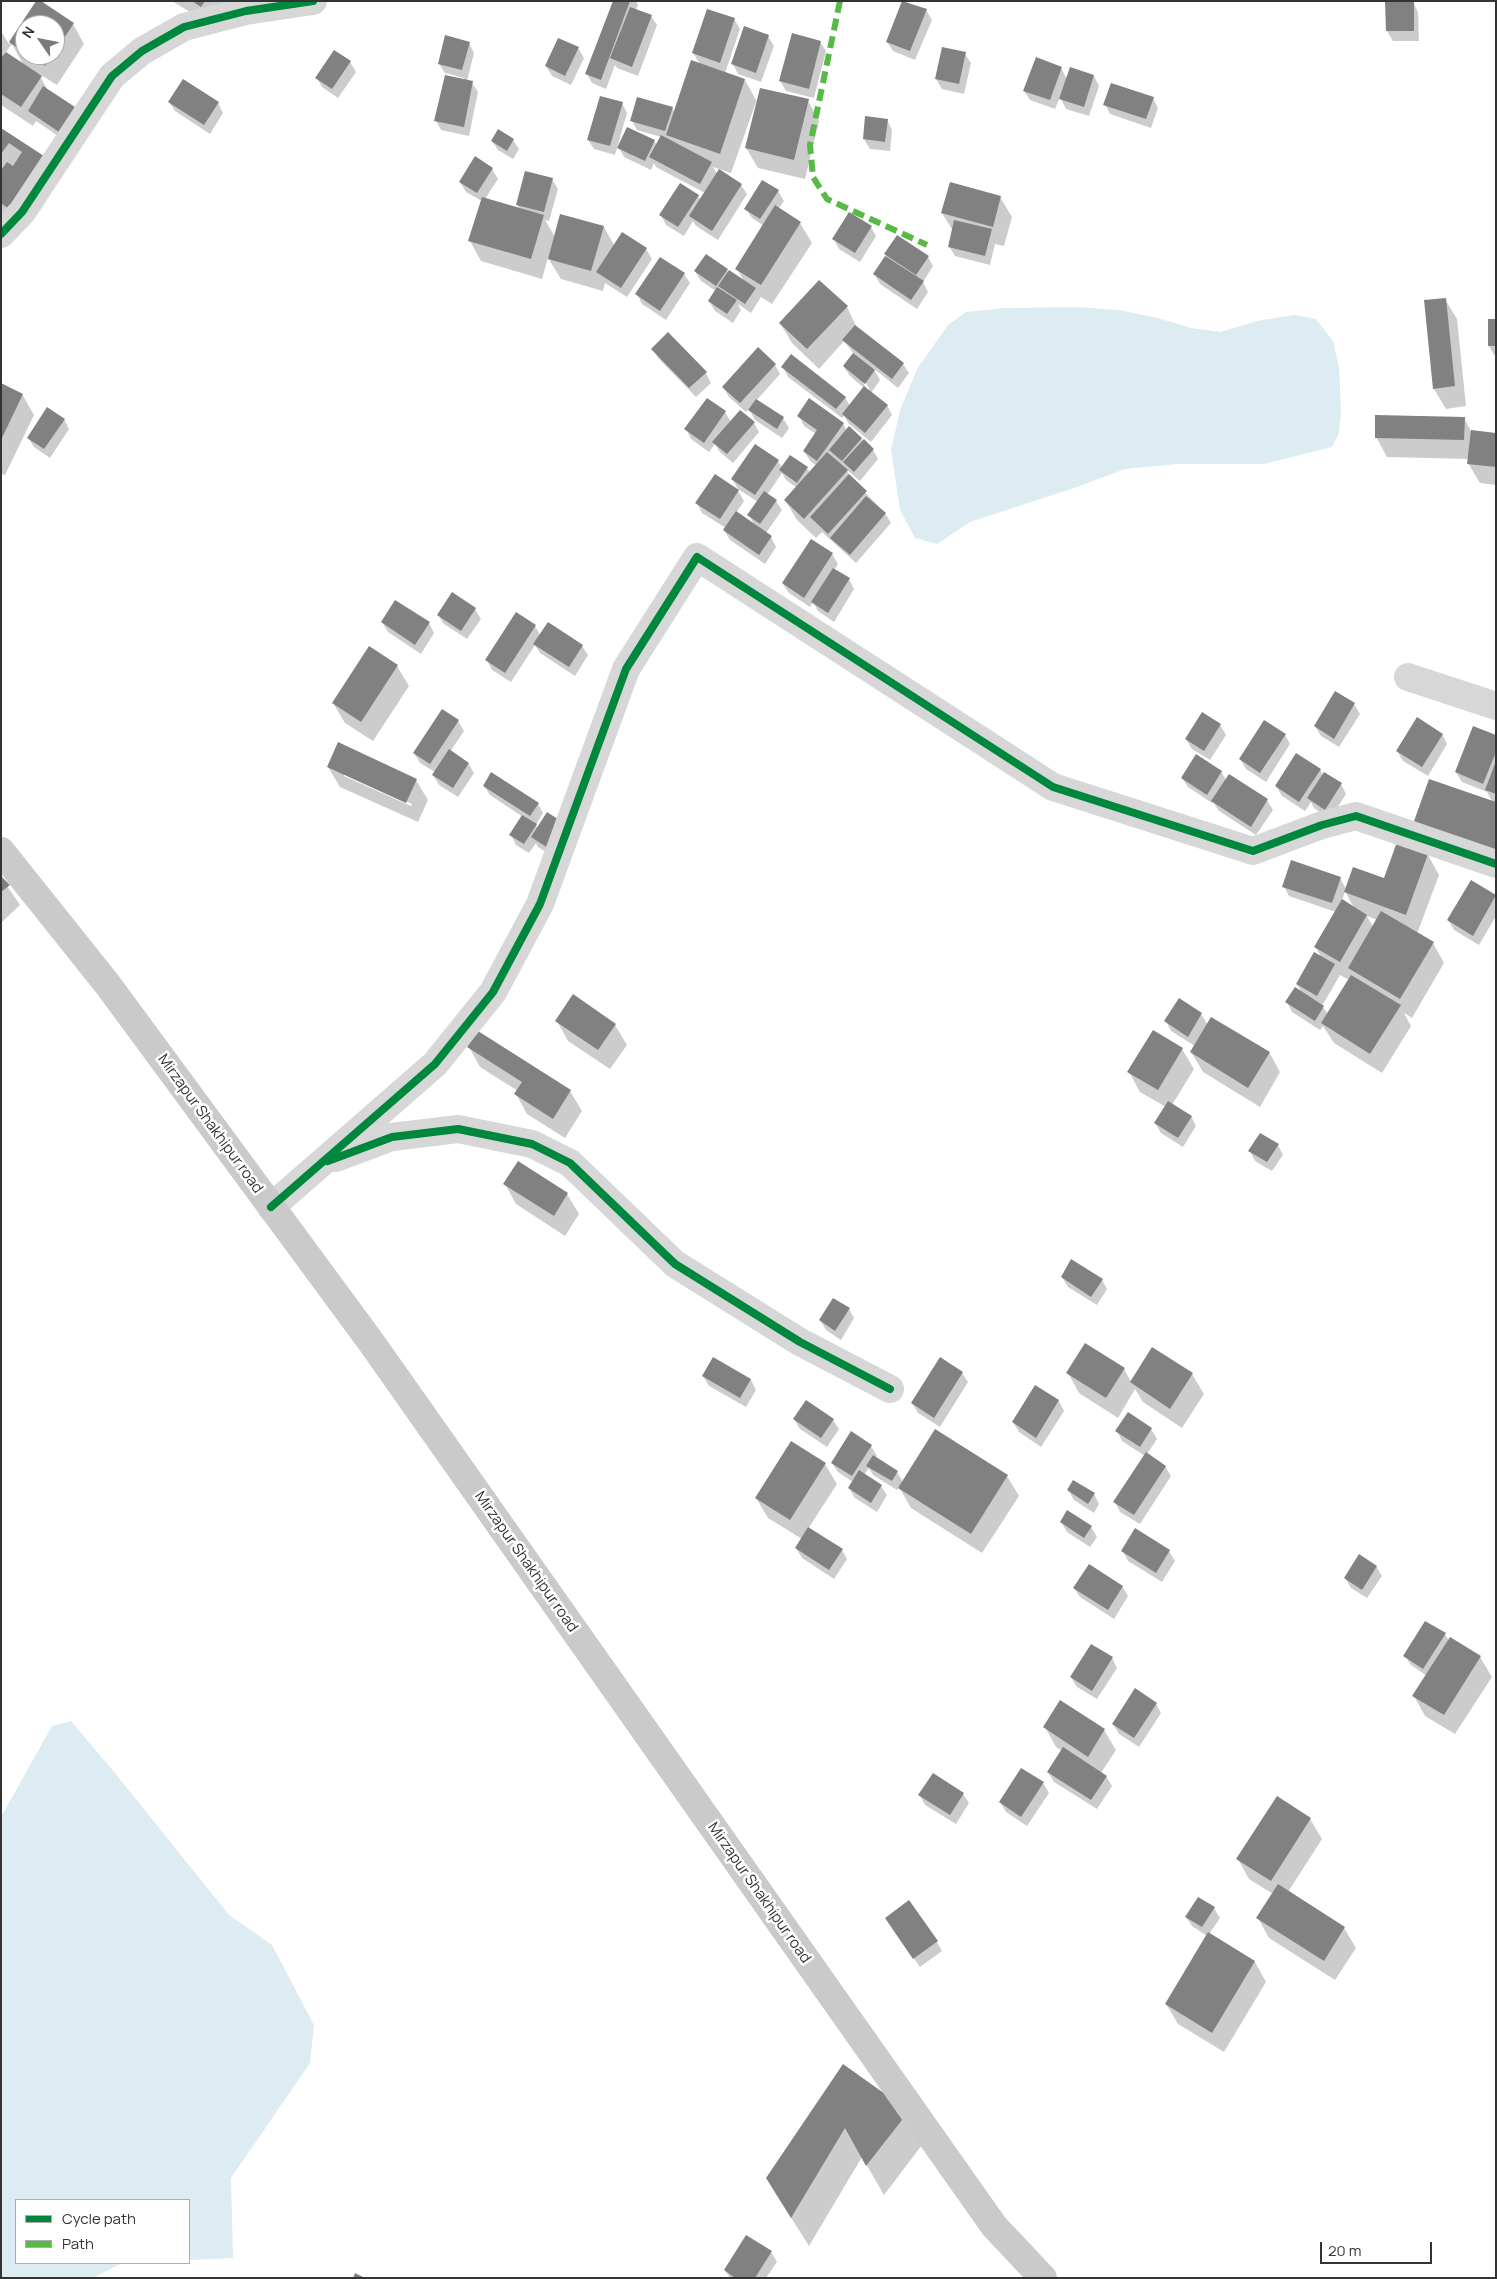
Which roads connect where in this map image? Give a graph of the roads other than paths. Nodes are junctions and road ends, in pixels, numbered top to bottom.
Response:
1 (313, 1) edge
2 (1, 234) edge
3 (1408, 678) dead end
4 (1496, 706) edge
5 (1, 851) edge
6 (1496, 864) edge
7 (321, 1163) junction
8 (271, 1208) junction
9 (890, 1389) dead end
10 (1043, 2278) edge

1 - 2 street
3 - 4 street
5 - 8 main road, Mirzapur Shakhipur road
6 - 7 street
7 - 8 street
7 - 9 street
8 - 10 main road, Mirzapur Shakhipur road

